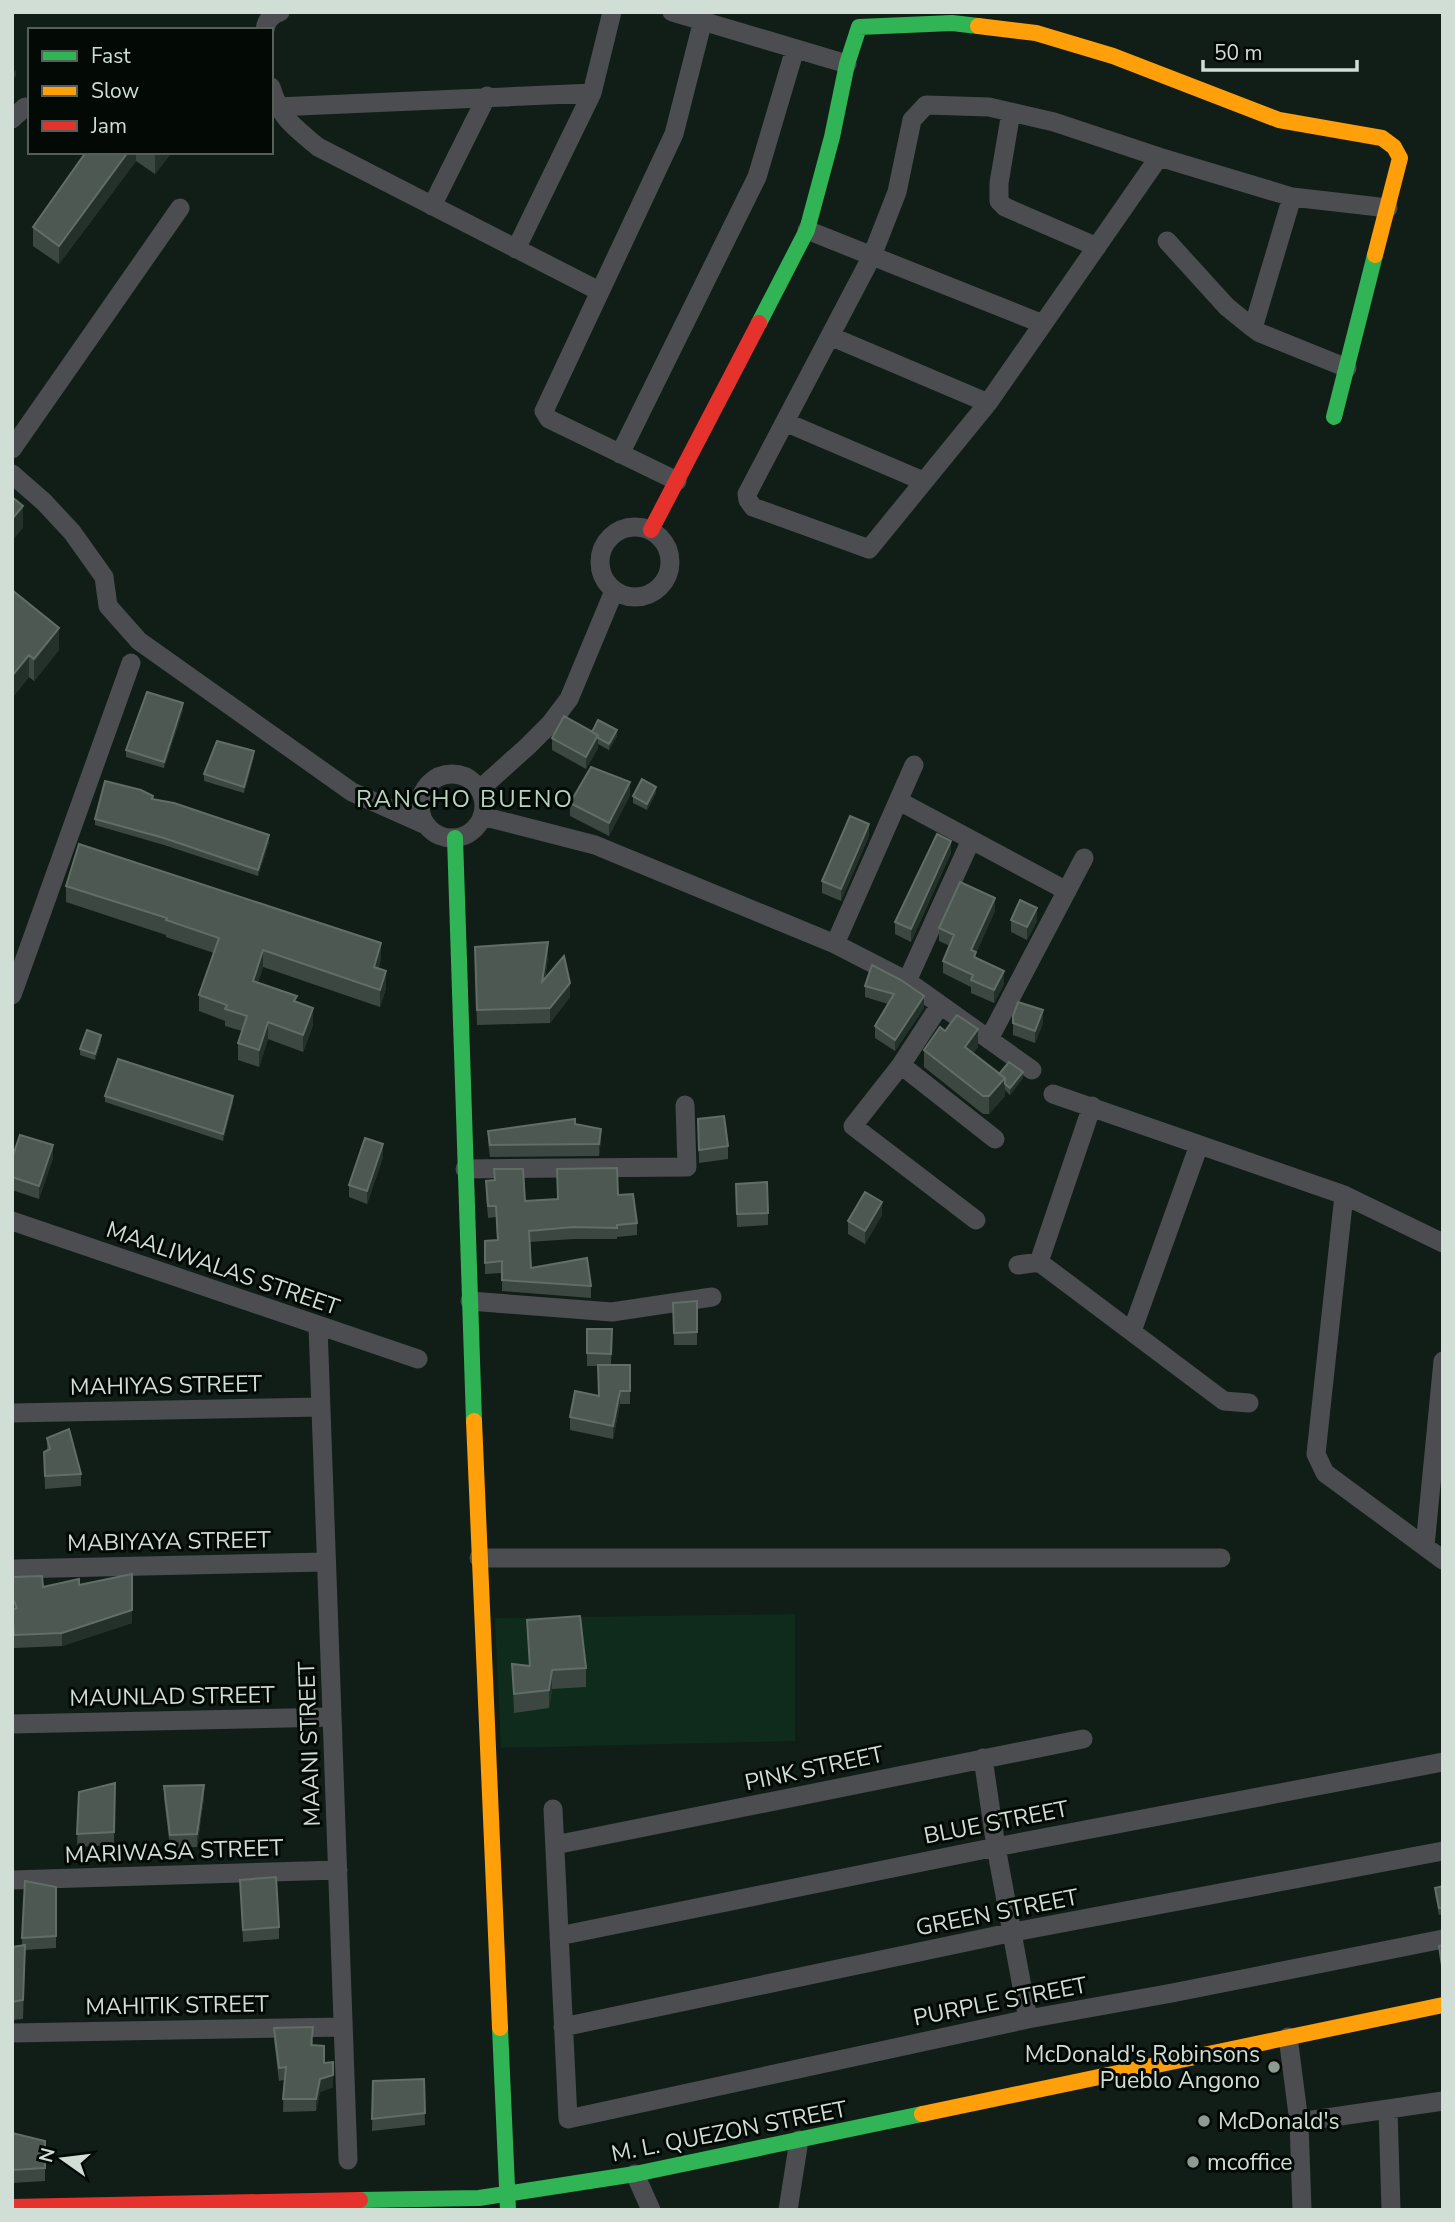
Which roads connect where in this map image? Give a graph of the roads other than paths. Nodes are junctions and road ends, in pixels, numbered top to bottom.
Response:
1 (280, 12) edge
2 (612, 12) edge
3 (673, 12) edge
4 (703, 20) junction
5 (858, 20) edge
6 (265, 28) edge
7 (794, 49) junction
8 (847, 64) junction
9 (592, 93) junction
10 (273, 94) edge
11 (487, 96) junction
12 (277, 107) junction
13 (1011, 112) junction
14 (1159, 158) junction
15 (1292, 197) junction
16 (432, 206) junction
17 (180, 208) dead end
18 (1388, 208) junction
19 (807, 230) junction
20 (1167, 241) dead end
21 (1097, 247) junction
22 (516, 249) junction
23 (872, 256) junction
24 (599, 291) junction
25 (1043, 324) junction
26 (1253, 328) junction
27 (830, 336) junction
28 (1347, 368) junction
29 (988, 403) junction
30 (1334, 417) dead end
31 (785, 422) junction
32 (12, 449) edge
33 (620, 454) junction
34 (12, 474) edge
35 (677, 481) junction
36 (923, 481) junction
37 (651, 530) junction
38 (614, 591) junction
39 (131, 663) dead end
40 (914, 765) dead end
41 (480, 789) junction
42 (899, 800) junction
43 (482, 816) junction
44 (426, 825) junction
45 (455, 838) junction
46 (971, 840) junction
47 (1084, 858) dead end
48 (1067, 891) junction
49 (835, 944) junction
50 (907, 981) junction
51 (12, 995) edge
52 (940, 1005) junction
53 (989, 1039) junction
54 (901, 1065) junction
55 (1032, 1070) dead end
56 (1053, 1094) dead end
57 (685, 1105) dead end
58 (1091, 1107) junction
59 (995, 1139) dead end
60 (1199, 1144) junction
61 (465, 1170) junction
62 (1344, 1195) junction
63 (976, 1220) dead end
64 (12, 1221) edge
65 (1443, 1244) edge
66 (1039, 1262) junction
67 (1018, 1265) dead end
68 (712, 1297) dead end
69 (470, 1301) junction
70 (318, 1326) junction
71 (1132, 1331) junction
72 (418, 1359) dead end
73 (1443, 1361) edge
74 (1250, 1403) dead end
75 (321, 1406) junction
76 (12, 1413) edge
77 (1425, 1546) junction
78 (479, 1558) junction
79 (1222, 1558) dead end
80 (1443, 1559) edge
81 (326, 1562) junction
82 (12, 1569) edge
83 (332, 1717) junction
84 (12, 1724) edge
85 (1083, 1739) dead end
86 (983, 1758) junction
87 (1443, 1762) edge
88 (553, 1809) dead end
89 (555, 1845) junction
90 (996, 1847) junction
91 (1443, 1851) edge
92 (338, 1870) junction
93 (12, 1880) edge
94 (1014, 1932) junction
95 (559, 1937) junction
96 (1443, 1939) edge
97 (1443, 2005) edge
98 (1028, 2019) junction
99 (343, 2027) junction
100 (563, 2027) junction
101 (12, 2033) edge
102 (1288, 2038) junction
103 (1443, 2101) edge
104 (1388, 2109) junction
105 (1299, 2122) junction
106 (799, 2140) junction
107 (348, 2160) dead end
108 (635, 2174) junction
109 (508, 2202) edge
110 (12, 2207) edge
111 (651, 2210) edge
112 (788, 2210) edge
113 (1302, 2210) edge
114 (1391, 2210) edge

1 - 6 street
2 - 9 street
3 - 4 street
4 - 7 street
4 - 24 street
5 - 8 street
5 - 18 street
7 - 8 street
7 - 33 street
8 - 19 street
9 - 11 street
9 - 22 street
10 - 12 street
11 - 12 street
11 - 16 street
12 - 16 street
13 - 14 street
13 - 21 street
13 - 23 street
14 - 15 street
14 - 21 street
15 - 18 street
15 - 26 street
16 - 22 street
17 - 32 street
18 - 28 street
19 - 23 street
19 - 35 street
20 - 26 street
21 - 25 street
22 - 24 street
23 - 25 street
23 - 27 street
24 - 33 street
25 - 29 street
26 - 28 street
27 - 29 street
27 - 31 street
28 - 30 street
29 - 36 street
31 - 36 street
31 - 36 street
33 - 35 street
34 - 44 street
35 - 37 street
37 - 38 street
37 - 38 street
38 - 41 street
39 - 51 street
40 - 42 street
41 - 43 street
41 - 44 street
42 - 46 street
42 - 49 street
43 - 45 street
43 - 49 street
44 - 45 street
45 - 61 street
46 - 48 street
46 - 50 street
47 - 48 street
48 - 53 street
49 - 50 street
50 - 52 street
52 - 53 street
52 - 54 street
53 - 55 street
54 - 59 street
54 - 63 street
56 - 58 street
57 - 61 street
58 - 60 street
58 - 66 street
60 - 62 street
60 - 71 street
61 - 69 street
62 - 65 street
62 - 77 street
64 - 70 street, MAALIWALAS STREET
66 - 67 street
66 - 71 street
68 - 69 street
69 - 78 street
70 - 72 street, MAALIWALAS STREET
70 - 75 street, MAANI STREET
71 - 74 street
73 - 77 street
75 - 76 street, MAHIYAS STREET
75 - 81 street, MAANI STREET
77 - 80 street
78 - 79 street
78 - 109 street
81 - 82 street, MABIYAYA STREET
81 - 83 street, MAANI STREET
83 - 84 street, MAUNLAD STREET
83 - 92 street, MAANI STREET
85 - 86 street, PINK STREET
86 - 89 street, PINK STREET
86 - 90 street
87 - 90 street, BLUE STREET
88 - 89 street
89 - 95 street
90 - 94 street
90 - 95 street, BLUE STREET
91 - 94 street, GREEN STREET
92 - 93 street, MARIWASA STREET
92 - 99 street, MAANI STREET
94 - 98 street
94 - 100 street, GREEN STREET
95 - 100 street
96 - 98 street, PURPLE STREET
97 - 102 street, M. L. QUEZON STREET
98 - 100 street, PURPLE STREET
99 - 101 street, MAHITIK STREET
99 - 107 street, MAANI STREET
102 - 105 street
102 - 106 street, M. L. QUEZON STREET
103 - 104 street
104 - 105 street
104 - 114 street
105 - 113 street
106 - 108 street, M. L. QUEZON STREET
106 - 112 street
108 - 109 street, M. L. QUEZON STREET
108 - 111 street
109 - 110 street, M. L. QUEZON STREET

